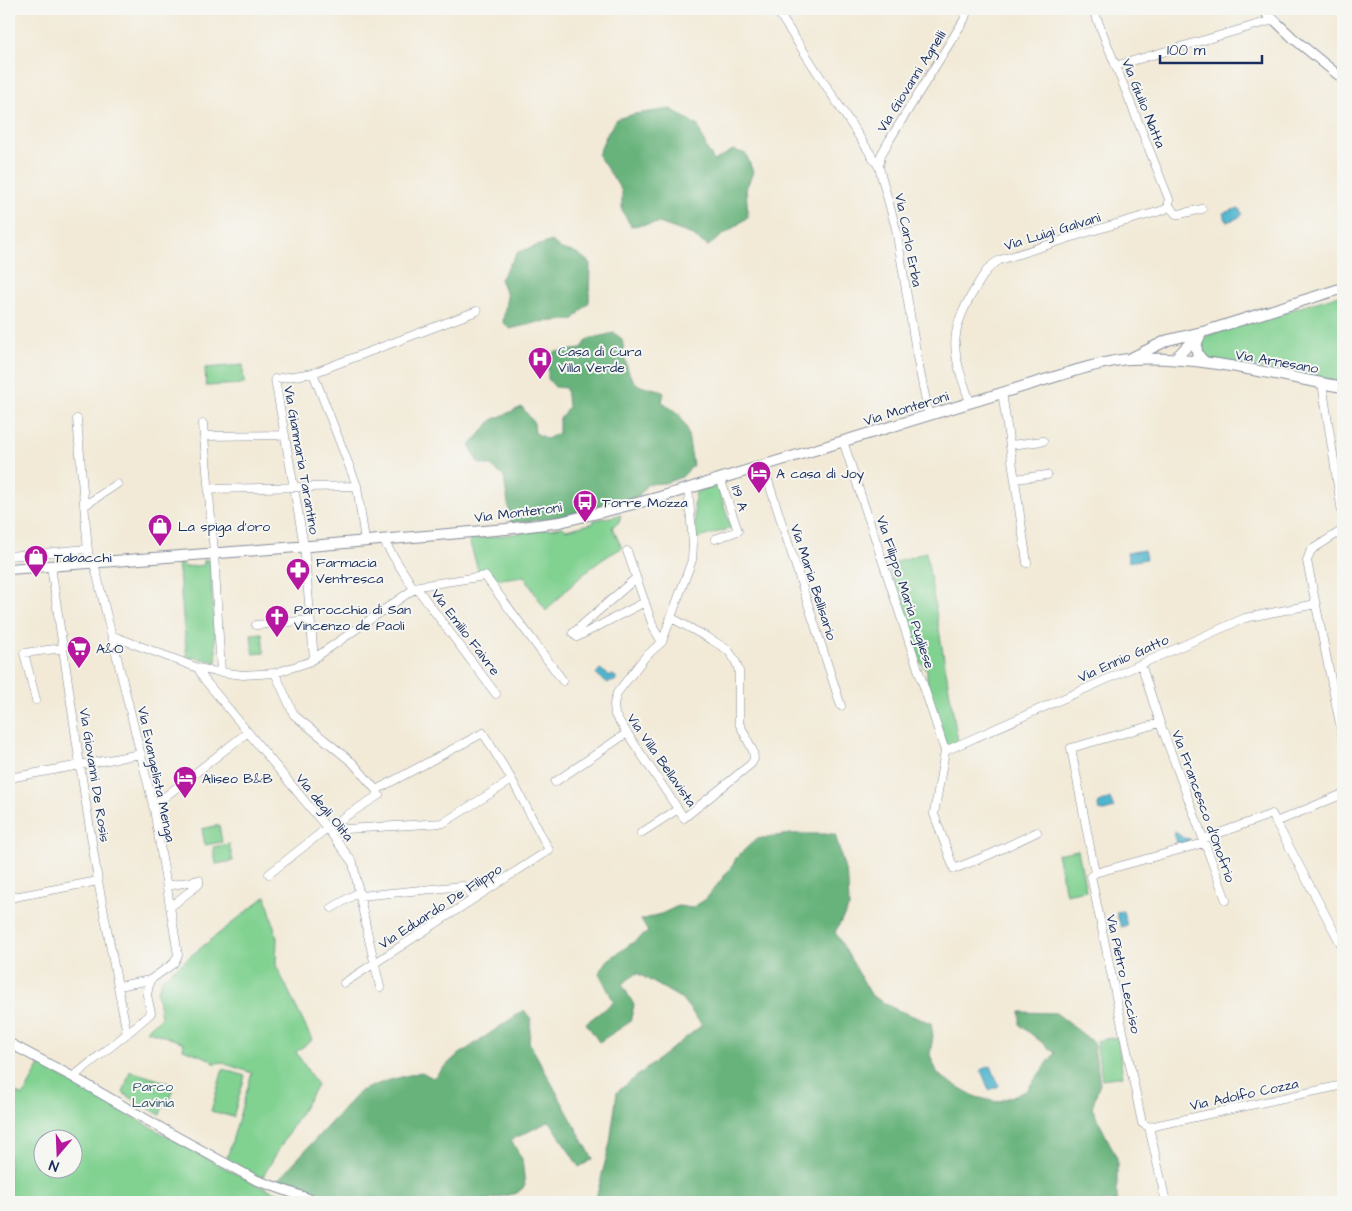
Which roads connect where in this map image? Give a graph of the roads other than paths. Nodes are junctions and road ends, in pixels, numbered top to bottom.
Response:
1 (776, 9) edge
2 (968, 9) edge
3 (1093, 9) edge
4 (1268, 13) edge
5 (1115, 66) junction
6 (1343, 79) edge
7 (879, 167) junction
8 (1169, 206) junction
9 (1202, 209) dead end
10 (1343, 288) edge
11 (477, 312) dead end
12 (1204, 332) junction
13 (1179, 337) junction
14 (1128, 359) junction
15 (1174, 359) junction
16 (1205, 362) junction
17 (313, 374) junction
18 (1322, 383) junction
19 (1343, 386) edge
20 (1002, 392) junction
21 (970, 402) junction
22 (930, 416) junction
23 (77, 419) dead end
24 (203, 424) dead end
25 (285, 435) junction
26 (204, 436) junction
27 (843, 441) junction
28 (1043, 441) dead end
29 (1010, 445) junction
30 (763, 465) junction
31 (1047, 475) dead end
32 (720, 478) junction
33 (1015, 479) junction
34 (117, 484) dead end
35 (357, 486) junction
36 (294, 487) junction
37 (688, 488) junction
38 (209, 489) junction
39 (84, 506) junction
40 (1343, 519) edge
41 (1343, 528) edge
42 (715, 539) dead end
43 (383, 540) junction
44 (365, 541) junction
45 (304, 546) junction
46 (88, 549) junction
47 (627, 551) dead end
48 (214, 553) junction
49 (9, 556) edge
50 (92, 563) junction
51 (1027, 563) dead end
52 (51, 566) junction
53 (9, 569) edge
54 (636, 578) junction
55 (414, 588) junction
56 (645, 602) junction
57 (1316, 604) junction
58 (670, 617) junction
59 (310, 620) junction
60 (256, 625) dead end
61 (113, 636) junction
62 (662, 642) junction
63 (63, 648) junction
64 (314, 659) junction
65 (1141, 664) junction
66 (198, 668) junction
67 (221, 672) junction
68 (275, 673) junction
69 (562, 681) dead end
70 (496, 694) dead end
71 (36, 700) dead end
72 (841, 706) dead end
73 (1160, 723) junction
74 (248, 732) junction
75 (627, 733) junction
76 (1343, 739) edge
77 (1071, 748) joint
78 (945, 751) junction
79 (141, 754) junction
80 (80, 765) junction
81 (9, 778) edge
82 (512, 780) junction
83 (555, 782) dead end
84 (376, 790) junction
85 (1343, 794) edge
86 (153, 806) junction
87 (678, 809) junction
88 (1276, 822) junction
89 (327, 828) junction
90 (1037, 832) dead end
91 (641, 833) dead end
92 (1204, 841) junction
93 (1095, 873) junction
94 (269, 874) dead end
95 (98, 881) junction
96 (167, 886) junction
97 (360, 894) junction
98 (9, 898) edge
99 (474, 898) junction
100 (1226, 900) dead end
101 (170, 907) junction
102 (332, 908) dead end
103 (1343, 948) edge
104 (374, 964) junction
105 (150, 980) junction
106 (344, 983) dead end
107 (119, 986) junction
108 (380, 987) dead end
109 (127, 1034) junction
110 (9, 1043) edge
111 (73, 1078) junction
112 (1343, 1085) edge
113 (1150, 1127) junction
114 (318, 1202) edge
115 (1166, 1202) edge

1 - 7 street, Via Carlo Erba
2 - 7 street, Via Giovanni Agnelli
3 - 5 street, Via Giulio Natta
4 - 5 street
4 - 6 street
5 - 8 street, Via Giulio Natta
7 - 22 street, Via Carlo Erba
8 - 9 street
8 - 21 street, Via Luigi Galvani
10 - 12 main road, Via Monteroni
11 - 17 street
12 - 13 main road, Via Monteroni
12 - 15 main road, Via Monteroni
12 - 16 main road
13 - 14 main road, Via Monteroni
13 - 15 main road
14 - 15 main road, Via Monteroni
14 - 20 main road, Via Monteroni
15 - 16 main road, Via Monteroni
16 - 18 main road, Via Arnesano
17 - 25 street, Via Gianmaria Tarantino
17 - 35 street
18 - 19 main road, Via Arnesano
18 - 40 street
20 - 21 main road, Via Monteroni
20 - 29 street
21 - 22 main road, Via Monteroni
22 - 27 main road, Via Monteroni
23 - 39 street, Via Evangelista Menga
24 - 26 street
25 - 26 street
25 - 36 street, Via Gianmaria Tarantino
26 - 38 street
27 - 30 main road, Via Monteroni
27 - 78 street, Via Filippo Maria Pugliese
28 - 29 street
29 - 33 street
30 - 32 main road, Via Monteroni
30 - 72 street, Via Maria Bellisario
31 - 33 street
32 - 37 main road, Via Monteroni
32 - 42 street, 119 A
33 - 51 street
34 - 39 street
35 - 36 street
35 - 44 street
36 - 38 street
36 - 45 street, Via Gianmaria Tarantino
37 - 43 main road, Via Monteroni
37 - 58 street, Via Villa Bellavista
38 - 48 street
39 - 46 street, Via Evangelista Menga
41 - 57 street
43 - 44 main road, Via Monteroni
43 - 55 street, Via Emilio Faivre
44 - 45 main road, Via Monteroni
45 - 48 main road, Via Monteroni
45 - 59 street, Via Gianmaria Tarantino
46 - 49 street
46 - 50 street, Via Evangelista Menga
47 - 54 street
48 - 50 main road, Via Monteroni
48 - 67 street
50 - 52 main road, Via Monteroni
50 - 61 street, Via Evangelista Menga
52 - 53 main road, Via Monteroni
52 - 63 street, Via Giovanni De Rosis
54 - 56 street
54 - 56 street
55 - 64 street
55 - 69 street
55 - 70 street, Via Emilio Faivre
56 - 62 street
57 - 65 street, Via Ennio Gatto
57 - 76 street
58 - 62 street, Via Villa Bellavista
58 - 87 street, Via Villa Bellavista
59 - 60 street
59 - 64 street, Via Gianmaria Tarantino
61 - 66 street
61 - 79 street, Via Evangelista Menga
62 - 75 street, Via Villa Bellavista
63 - 71 street
63 - 80 street, Via Giovanni De Rosis
64 - 68 street
65 - 73 street
65 - 78 street, Via Ennio Gatto
66 - 67 street
66 - 74 street, Via degli Olita
67 - 68 street
68 - 84 street
73 - 77 street, Via Francesco d'Onofrio
73 - 92 street, Via Francesco d'Onofrio
74 - 86 street
74 - 89 street, Via degli Olita
75 - 83 street
75 - 87 street, Via Villa Bellavista
77 - 93 street, Via Pietro Lecciso
78 - 90 street
79 - 80 street
79 - 86 street, Via Evangelista Menga
80 - 81 street
80 - 95 street, Via Giovanni De Rosis
82 - 84 street
82 - 89 street
82 - 99 street, Via Eduardo De Filippo
84 - 89 street
85 - 88 street
86 - 96 street, Via Evangelista Menga
87 - 91 street
88 - 92 street
88 - 103 street
89 - 94 street
89 - 97 street, Via degli Olita
92 - 93 street
92 - 100 street, Via Francesco d'Onofrio
93 - 113 street, Via Pietro Lecciso
95 - 98 street
95 - 107 street, Via Giovanni De Rosis
96 - 101 street, Via Evangelista Menga
96 - 101 street
97 - 99 street
97 - 102 street
97 - 104 street, Via degli Olita
99 - 104 street, Via Eduardo De Filippo
101 - 105 street, Via Evangelista Menga
104 - 106 street, Via Eduardo De Filippo
104 - 108 street, Via degli Olita
105 - 107 street
105 - 109 street
107 - 109 street, Via Giovanni De Rosis
109 - 111 street
110 - 111 street
111 - 114 street
112 - 113 street, Via Adolfo Cozza
113 - 115 street, Via Pietro Lecciso

